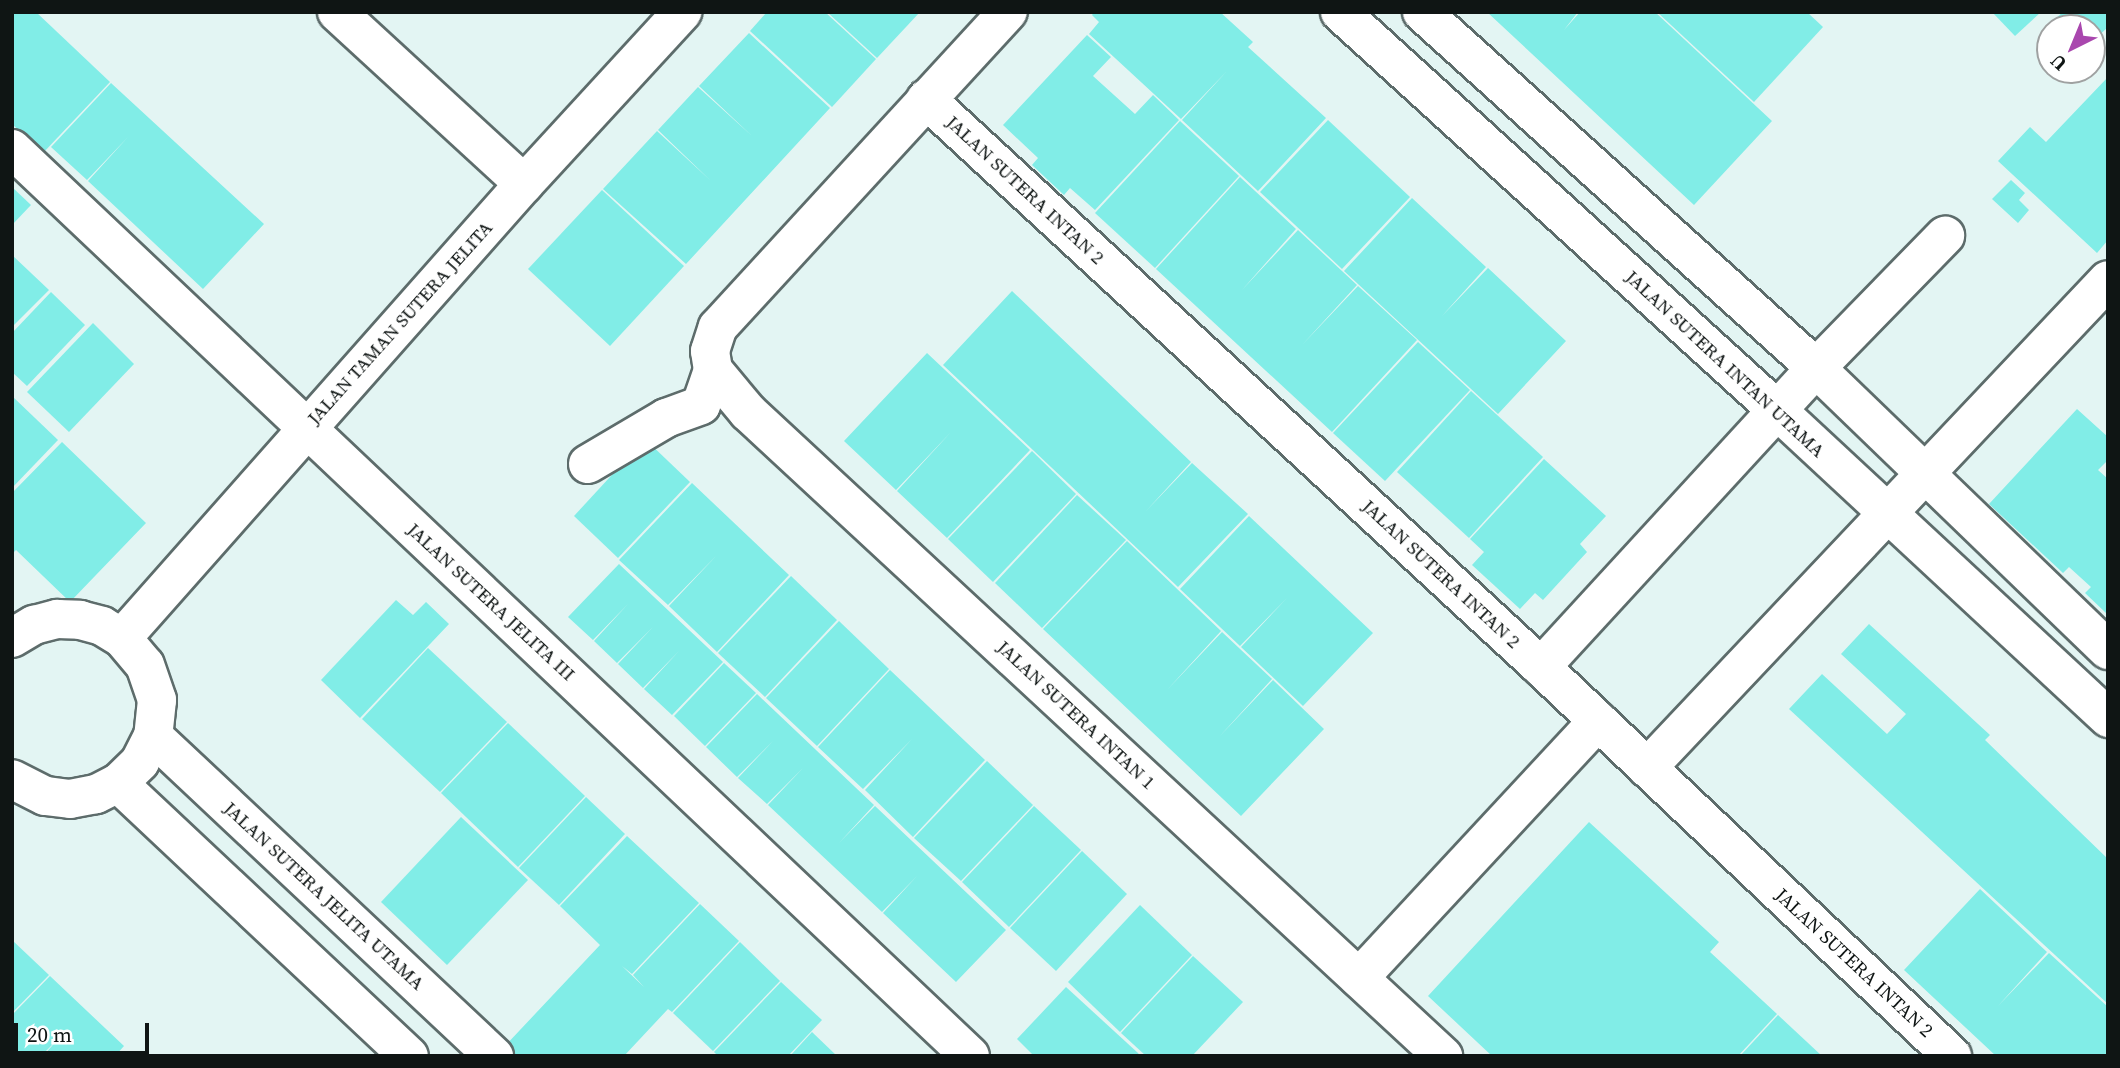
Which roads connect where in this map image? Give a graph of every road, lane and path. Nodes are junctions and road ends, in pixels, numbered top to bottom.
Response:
1 (337, 12) edge
2 (682, 12) edge
3 (1007, 12) edge
4 (1340, 12) edge
5 (1422, 12) edge
6 (926, 99) junction
7 (12, 149) edge
8 (524, 184) junction
9 (1945, 236) dead end
10 (2108, 281) edge
11 (1816, 368) junction
12 (713, 370) junction
13 (1778, 411) junction
14 (307, 427) junction
15 (588, 464) dead end
16 (1925, 474) junction
17 (1887, 513) junction
18 (20, 622) edge
19 (122, 638) junction
20 (2108, 650) edge
21 (1541, 667) junction
22 (2108, 718) edge
23 (1598, 721) junction
24 (153, 736) junction
25 (1647, 768) junction
26 (12, 779) edge
27 (118, 783) junction
28 (1359, 978) junction
29 (410, 1056) edge
30 (494, 1056) edge
31 (970, 1056) edge
32 (1443, 1056) edge
33 (1952, 1056) edge

1 - 8 street
2 - 8 street, JALAN TAMAN SUTERA JELITA
3 - 6 street
4 - 13 street, JALAN SUTERA INTAN UTAMA
5 - 11 street
6 - 12 street
6 - 21 street, JALAN SUTERA INTAN 2
7 - 14 street, JALAN SUTERA JELITA III
8 - 14 street, JALAN TAMAN SUTERA JELITA
9 - 11 street
10 - 16 street
11 - 13 street
11 - 16 street
12 - 15 street
12 - 28 street, JALAN SUTERA INTAN 1
13 - 17 street, JALAN SUTERA INTAN UTAMA
13 - 21 street
14 - 19 street, JALAN TAMAN SUTERA JELITA
14 - 31 street, JALAN SUTERA JELITA III
16 - 17 street
16 - 20 street
17 - 22 street, JALAN SUTERA INTAN UTAMA
17 - 25 street
18 - 19 street
19 - 24 street
21 - 23 street, JALAN SUTERA INTAN 2
23 - 25 street, JALAN SUTERA INTAN 2
23 - 28 street
24 - 27 street
24 - 30 street, JALAN SUTERA JELITA UTAMA
25 - 33 street, JALAN SUTERA INTAN 2
26 - 27 street
27 - 29 street
28 - 32 street, JALAN SUTERA INTAN 1

